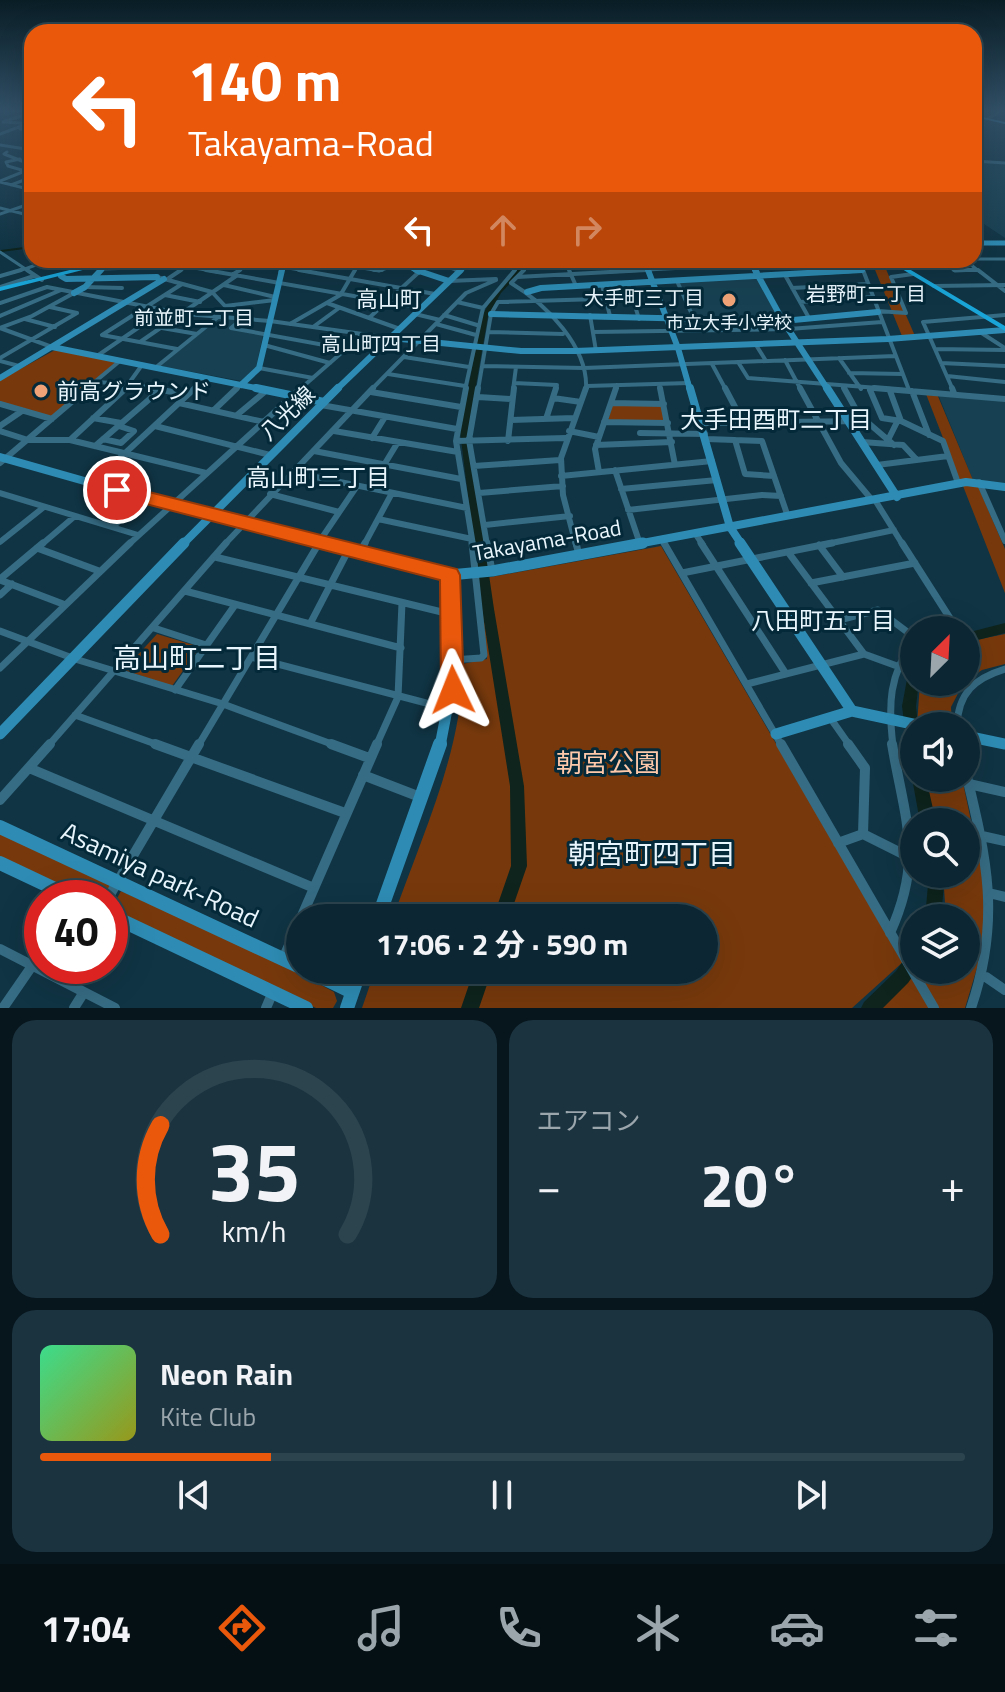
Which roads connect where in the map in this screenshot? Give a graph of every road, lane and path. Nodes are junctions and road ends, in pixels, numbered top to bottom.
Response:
1 (17, 158) edge
2 (20, 159) junction
3 (24, 162) edge
4 (982, 162) edge
5 (1005, 163) edge
6 (24, 171) joint
7 (0, 182) edge
8 (24, 183) edge
9 (20, 185) junction
10 (24, 187) edge
11 (24, 206) edge
12 (0, 208) edge
13 (11, 210) junction
14 (0, 214) edge
15 (24, 214) edge
16 (982, 243) edge
17 (1005, 243) edge
18 (0, 252) edge
19 (982, 259) edge
20 (1005, 259) edge
21 (91, 268) edge
22 (106, 268) edge
23 (184, 268) edge
24 (192, 268) edge
25 (244, 268) edge
26 (283, 268) edge
27 (307, 268) edge
28 (354, 268) edge
29 (365, 268) edge
30 (386, 268) edge
31 (414, 268) edge
32 (429, 268) edge
33 (461, 268) edge
34 (516, 268) edge
35 (527, 268) edge
36 (568, 268) edge
37 (685, 268) edge
38 (705, 268) edge
39 (754, 268) edge
40 (804, 268) edge
41 (903, 268) edge
42 (951, 268) edge
43 (975, 268) edge
44 (25, 269) junction
45 (648, 270) junction
46 (862, 270) joint
47 (978, 270) junction
48 (421, 273) junction
49 (809, 273) junction
50 (571, 274) junction
51 (913, 274) junction
52 (234, 275) junction
53 (785, 275) junction
54 (0, 276) edge
55 (61, 276) junction
56 (761, 276) junction
57 (517, 277) junction
58 (38, 278) junction
59 (94, 278) junction
60 (163, 278) junction
61 (349, 279) junction
62 (713, 279) junction
63 (496, 280) junction
64 (449, 281) junction
65 (677, 281) junction
66 (508, 282) junction
67 (652, 282) junction
68 (279, 283) junction
69 (628, 283) junction
70 (182, 284) junction
71 (868, 284) junction
72 (224, 285) junction
73 (602, 285) junction
74 (998, 285) junction
75 (576, 286) junction
76 (934, 286) junction
77 (85, 287) junction
78 (0, 288) edge
79 (402, 288) junction
80 (792, 288) junction
81 (1005, 288) edge
82 (61, 290) junction
83 (212, 292) junction
84 (527, 292) junction
85 (74, 293) junction
86 (342, 294) junction
87 (435, 294) junction
88 (165, 295) junction
89 (873, 297) junction
90 (632, 298) junction
91 (104, 299) junction
92 (275, 299) junction
93 (605, 299) junction
94 (12, 300) junction
95 (826, 300) junction
96 (200, 302) junction
97 (386, 302) junction
98 (457, 302) junction
99 (540, 302) junction
100 (800, 302) junction
101 (0, 303) edge
102 (124, 303) junction
103 (327, 303) junction
104 (26, 305) junction
105 (49, 307) junction
106 (146, 307) junction
107 (339, 308) junction
108 (483, 308) junction
109 (164, 310) junction
110 (41, 311) junction
111 (418, 311) junction
112 (878, 311) junction
113 (185, 314) junction
114 (491, 314) junction
115 (552, 315) junction
116 (590, 315) junction
117 (983, 315) junction
118 (1005, 315) edge
119 (0, 316) edge
120 (610, 316) junction
121 (835, 316) junction
122 (218, 317) junction
123 (369, 318) junction
124 (667, 318) junction
125 (809, 318) junction
126 (25, 319) junction
127 (242, 319) junction
128 (639, 319) junction
129 (694, 319) junction
130 (440, 320) junction
131 (270, 321) junction
132 (783, 321) junction
133 (466, 322) junction
134 (882, 322) junction
135 (290, 324) junction
136 (477, 325) junction
137 (55, 327) junction
138 (313, 327) junction
139 (0, 328) edge
140 (162, 328) junction
141 (327, 329) junction
142 (400, 329) junction
143 (789, 329) junction
144 (458, 330) junction
145 (1005, 330) edge
146 (671, 331) junction
147 (488, 332) junction
148 (593, 332) junction
149 (980, 332) junction
150 (197, 334) junction
151 (266, 334) junction
152 (363, 334) junction
153 (563, 334) junction
154 (476, 335) junction
155 (929, 336) junction
156 (391, 338) junction
157 (121, 339) junction
158 (888, 339) junction
159 (30, 341) junction
160 (420, 341) junction
161 (140, 342) junction
162 (314, 343) junction
163 (800, 343) junction
164 (264, 345) junction
165 (756, 345) junction
166 (52, 347) junction
167 (480, 347) junction
168 (678, 348) junction
169 (177, 349) junction
170 (346, 349) junction
171 (935, 349) junction
172 (1005, 349) edge
173 (575, 351) junction
174 (596, 351) junction
175 (97, 356) junction
176 (895, 356) junction
177 (404, 357) junction
178 (839, 358) junction
179 (810, 359) junction
180 (121, 360) junction
181 (785, 360) junction
182 (0, 361) edge
183 (766, 361) junction
184 (738, 362) junction
185 (330, 363) junction
186 (941, 363) junction
187 (684, 364) junction
188 (712, 364) junction
189 (142, 365) junction
190 (982, 365) junction
191 (19, 366) junction
192 (483, 366) junction
193 (1005, 366) edge
194 (469, 367) junction
195 (516, 367) junction
196 (555, 367) junction
197 (155, 368) junction
198 (259, 368) junction
199 (584, 368) junction
200 (849, 373) junction
201 (388, 374) junction
202 (903, 374) junction
203 (947, 376) junction
204 (0, 378) edge
205 (206, 378) junction
206 (313, 378) junction
207 (993, 381) junction
208 (95, 382) junction
209 (1005, 382) edge
210 (514, 383) junction
211 (689, 383) junction
212 (131, 384) junction
213 (549, 384) junction
214 (659, 384) junction
215 (797, 384) junction
216 (241, 385) junction
217 (617, 385) junction
218 (465, 386) junction
219 (587, 386) junction
220 (828, 387) junction
221 (844, 388) junction
222 (861, 389) junction
223 (160, 390) junction
224 (267, 390) junction
225 (870, 390) junction
226 (890, 391) junction
227 (911, 391) junction
228 (371, 392) junction
229 (954, 393) junction
230 (187, 396) junction
231 (294, 396) junction
232 (478, 397) junction
233 (553, 398) junction
234 (512, 399) junction
235 (1005, 399) edge
236 (581, 402) junction
237 (179, 403) junction
238 (322, 403) junction
239 (611, 403) junction
240 (664, 404) junction
241 (1, 405) edge
242 (461, 407) junction
243 (214, 410) junction
244 (22, 411) junction
245 (352, 411) junction
246 (237, 415) junction
247 (385, 417) junction
248 (93, 418) junction
249 (574, 418) junction
250 (52, 419) junction
251 (546, 419) junction
252 (511, 420) junction
253 (899, 420) junction
254 (849, 421) junction
255 (866, 421) junction
256 (264, 422) junction
257 (604, 422) junction
258 (819, 422) junction
259 (668, 423) junction
260 (702, 423) junction
261 (120, 424) junction
262 (744, 424) junction
263 (155, 426) junction
264 (0, 428) edge
265 (457, 429) junction
266 (334, 431) junction
267 (569, 431) junction
268 (640, 433) dead end
269 (670, 433) junction
270 (929, 435) junction
271 (599, 437) junction
272 (706, 437) junction
273 (372, 438) junction
274 (566, 438) junction
275 (889, 438) junction
276 (103, 439) junction
277 (28, 440) junction
278 (70, 440) junction
279 (469, 440) junction
280 (735, 440) junction
281 (456, 441) junction
282 (508, 441) junction
283 (398, 442) junction
284 (672, 442) junction
285 (862, 442) junction
286 (238, 445) junction
287 (596, 445) junction
288 (894, 445) junction
289 (95, 446) junction
290 (314, 451) junction
291 (458, 452) junction
292 (125, 453) junction
293 (270, 455) junction
294 (948, 456) junction
295 (916, 459) junction
296 (2, 460) edge
297 (560, 460) junction
298 (712, 461) junction
299 (384, 464) junction
300 (675, 465) junction
301 (877, 465) junction
302 (474, 466) junction
303 (615, 470) junction
304 (291, 472) junction
305 (599, 472) junction
306 (206, 473) junction
307 (561, 476) junction
308 (774, 476) junction
309 (461, 479) junction
310 (717, 480) junction
311 (979, 482) junction
312 (93, 483) junction
313 (958, 483) junction
314 (357, 486) junction
315 (563, 486) junction
316 (1005, 487) edge
317 (370, 488) junction
318 (621, 489) junction
319 (0, 493) edge
320 (392, 493) junction
321 (479, 493) junction
322 (270, 494) junction
323 (781, 496) junction
324 (897, 497) junction
325 (142, 498) junction
326 (722, 499) junction
327 (874, 500) junction
328 (169, 505) junction
329 (44, 507) junction
330 (467, 508) junction
331 (628, 510) junction
332 (339, 512) junction
333 (787, 514) junction
334 (209, 515) junction
335 (75, 516) junction
336 (570, 516) junction
337 (378, 519) junction
338 (242, 523) junction
339 (485, 525) junction
340 (113, 527) junction
341 (730, 527) junction
342 (894, 530) junction
343 (695, 533) junction
344 (138, 535) junction
345 (4, 536) edge
346 (472, 539) junction
347 (662, 539) junction
348 (1005, 541) edge
349 (0, 542) edge
350 (319, 542) junction
351 (640, 544) junction
352 (819, 545) junction
353 (37, 548) junction
354 (349, 549) junction
355 (360, 552) junction
356 (788, 552) junction
357 (579, 555) junction
358 (215, 557) junction
359 (751, 559) junction
360 (915, 563) junction
361 (717, 566) junction
362 (99, 571) junction
363 (483, 573) junction
364 (682, 573) junction
365 (450, 575) junction
366 (298, 577) junction
367 (843, 577) junction
368 (0, 580) edge
369 (811, 583) junction
370 (12, 584) junction
371 (330, 586) junction
372 (185, 591) junction
373 (0, 595) edge
374 (402, 603) junction
375 (63, 604) junction
376 (235, 605) junction
377 (450, 614) junction
378 (276, 615) junction
379 (949, 616) edge
380 (839, 620) junction
381 (310, 624) junction
382 (154, 628) junction
383 (900, 628) edge
384 (0, 631) edge
385 (26, 642) junction
386 (206, 645) junction
387 (401, 648) junction
388 (864, 654) junction
389 (251, 657) junction
390 (900, 658) edge
391 (75, 659) junction
392 (452, 660) junction
393 (821, 664) junction
394 (897, 666) junction
395 (0, 668) edge
396 (1005, 670) edge
397 (116, 671) junction
398 (786, 674) junction
399 (747, 684) junction
400 (175, 690) junction
401 (398, 697) junction
402 (223, 704) junction
403 (450, 710) junction
404 (852, 711) junction
405 (956, 712) edge
406 (75, 715) junction
407 (831, 719) junction
408 (891, 719) junction
409 (900, 721) edge
410 (0, 734) edge
411 (776, 734) junction
412 (980, 739) edge
413 (1005, 744) edge
414 (192, 758) junction
415 (369, 758) junction
416 (29, 768) junction
417 (363, 775) junction
418 (980, 783) edge
419 (971, 792) edge
420 (1005, 792) edge
421 (421, 798) junction
422 (0, 800) edge
423 (904, 808) edge
424 (345, 813) junction
425 (154, 819) junction
426 (0, 827) edge
427 (863, 834) junction
428 (982, 836) junction
429 (1005, 841) edge
430 (838, 843) junction
431 (900, 852) edge
432 (0, 863) edge
433 (36, 880) edge
434 (113, 880) edge
435 (118, 880) edge
436 (128, 887) edge
437 (314, 888) junction
438 (907, 888) edge
439 (993, 894) junction
440 (1005, 897) edge
441 (307, 904) edge
442 (383, 904) edge
443 (128, 925) edge
444 (890, 933) junction
445 (0, 949) edge
446 (286, 952) edge
447 (283, 959) junction
448 (286, 960) edge
449 (24, 962) edge
450 (986, 977) junction
451 (24, 978) edge
452 (68, 984) edge
453 (327, 984) edge
454 (1005, 990) edge
455 (84, 992) junction
456 (349, 1000) edge
457 (269, 1001) edge
458 (3, 1008) edge
459 (74, 1008) edge
460 (115, 1008) edge
461 (306, 1008) edge
462 (934, 1008) edge
463 (971, 1008) edge

1 - 2 street
2 - 3 street
2 - 6 street
4 - 5 street
6 - 7 street
7 - 9 street
8 - 9 street
9 - 10 street
11 - 13 street
12 - 13 street
13 - 14 street
13 - 15 street
16 - 17 street
18 - 44 street
19 - 20 street
21 - 55 main road
22 - 59 street
23 - 60 street
24 - 52 street
25 - 52 street
26 - 68 street
27 - 61 street
28 - 61 street
29 - 30 street
31 - 48 street
32 - 48 street
33 - 64 street, 八光線
34 - 66 street
35 - 57 street
36 - 50 street
37 - 45 street
38 - 62 street
39 - 56 street
40 - 49 street
41 - 51 main road
42 - 47 street
43 - 47 street
44 - 54 street
44 - 58 street
45 - 50 street
45 - 67 street
46 - 49 street
46 - 71 street
47 - 74 street
48 - 64 street
48 - 79 street
49 - 53 street
50 - 57 street
50 - 75 street
51 - 76 main road
51 - 112 street
52 - 68 street
52 - 72 street
53 - 56 street
53 - 80 street
55 - 58 main road
55 - 59 street
56 - 62 street
56 - 132 street
57 - 66 street
58 - 78 main road
59 - 60 street
59 - 77 street
60 - 70 street
60 - 102 street
61 - 79 street
61 - 86 street
62 - 65 street
63 - 64 street
63 - 66 street
63 - 98 street
64 - 87 street, 八光線
65 - 67 street
65 - 129 street
66 - 84 street
66 - 108 street
67 - 69 street
67 - 124 street
68 - 86 street
68 - 92 street
69 - 73 street
69 - 90 street
70 - 83 street
70 - 88 street
71 - 80 street
71 - 89 street
72 - 83 street
72 - 92 street
73 - 75 street
73 - 93 street
74 - 76 street
74 - 81 street
75 - 84 street
76 - 117 main road
77 - 85 street
77 - 91 street
79 - 87 street
79 - 97 street
80 - 100 street
82 - 85 street
82 - 94 street
82 - 104 street
83 - 92 street
83 - 96 street
84 - 99 street
85 - 91 street
85 - 105 street
86 - 97 street
86 - 103 street
87 - 111 street, 八光線
88 - 96 street
88 - 106 street
89 - 95 street
89 - 112 street
90 - 93 street
90 - 128 street
91 - 102 street
92 - 131 street
93 - 99 street
93 - 120 street
94 - 101 street
94 - 104 street
95 - 100 street
95 - 121 street
96 - 113 street
97 - 111 street
97 - 123 street
98 - 108 street
98 - 130 street
99 - 114 street
99 - 115 street
100 - 125 street
102 - 106 street
102 - 166 street
103 - 107 street
103 - 135 street
104 - 110 street
104 - 119 street
105 - 110 street
105 - 137 street
106 - 109 street
106 - 157 street
107 - 123 street
107 - 138 street
108 - 136 street
109 - 113 street
109 - 157 street
110 - 126 street
111 - 130 street
111 - 142 street, 八光線
112 - 121 street
112 - 134 street
113 - 122 street
113 - 140 street
114 - 115 street
114 - 147 street
115 - 116 street
115 - 153 street
116 - 120 street
116 - 148 street
117 - 118 street
117 - 145 main road
117 - 155 street
120 - 128 street
121 - 125 street
122 - 127 street
122 - 150 street
123 - 142 street
124 - 128 street
124 - 129 street
124 - 146 street
125 - 132 street
126 - 137 street
126 - 139 street
127 - 131 street
127 - 151 street
129 - 132 street
130 - 133 street
130 - 144 street
130 - 160 street
131 - 135 street
131 - 151 street
132 - 143 street
133 - 136 street
133 - 144 street
134 - 143 street
134 - 158 street
135 - 138 street
136 - 154 street
137 - 159 street
138 - 141 street
139 - 159 street
140 - 150 street
140 - 161 street
141 - 152 street
141 - 162 street
142 - 156 street, 八光線
143 - 146 street
143 - 163 street
144 - 154 street
145 - 149 street
146 - 148 street
146 - 168 street
147 - 153 street
147 - 167 street
148 - 174 street
149 - 155 street
149 - 172 street
150 - 169 street
151 - 162 street
151 - 164 street
152 - 156 street
152 - 170 street
153 - 173 street
154 - 167 street
155 - 158 street
155 - 171 street
156 - 160 street
156 - 238 street, 八光線
157 - 161 street
157 - 175 street
158 - 163 street
158 - 176 street
159 - 166 street
159 - 182 street
160 - 167 street
160 - 177 street
161 - 169 street
162 - 170 street
163 - 165 street
163 - 179 street
164 - 185 street
164 - 198 street
165 - 168 street
165 - 183 street
166 - 175 street
166 - 191 street
167 - 173 street
167 - 192 street
167 - 194 street
168 - 174 street
168 - 187 street
169 - 197 street
170 - 185 street
171 - 172 street
171 - 186 street
173 - 174 street
173 - 199 street
175 - 180 street
176 - 178 street
176 - 202 street
177 - 194 street
177 - 201 street
178 - 179 street
178 - 200 street
179 - 181 street
179 - 220 street
180 - 189 street
180 - 208 street
181 - 183 street
181 - 215 street
182 - 191 street
183 - 184 street
184 - 188 street
184 - 215 street
185 - 206 street
186 - 190 street
186 - 203 street
187 - 188 street
187 - 199 street
187 - 211 street
188 - 262 street
189 - 197 street
189 - 212 street
190 - 193 street
190 - 207 street
191 - 204 street
192 - 195 street
192 - 232 street
194 - 218 street
195 - 196 street
195 - 210 street
196 - 199 street
196 - 213 street
197 - 205 street
198 - 206 street
198 - 216 street
199 - 219 street
200 - 202 street
200 - 222 street
201 - 218 street
201 - 228 street
202 - 227 street
203 - 207 street
203 - 229 street
205 - 216 street
205 - 230 street
206 - 231 street
207 - 209 street
208 - 212 street
208 - 250 street
210 - 213 street
210 - 234 street
211 - 214 street
211 - 260 street
212 - 223 street
212 - 248 street
213 - 233 street
214 - 217 street
214 - 240 street
215 - 220 street
215 - 258 street
216 - 224 street
216 - 243 street
217 - 219 street
217 - 239 street
218 - 242 street
219 - 236 street
220 - 221 street
220 - 254 street
221 - 222 street
221 - 255 street
222 - 225 street
223 - 230 street
223 - 261 street
224 - 231 street
224 - 246 street
225 - 226 street
225 - 253 street
226 - 227 street
226 - 253 street
227 - 229 street
227 - 270 street
228 - 242 street
228 - 245 street
229 - 235 street
230 - 237 street
231 - 238 street
231 - 256 street
232 - 234 street
232 - 279 street
233 - 236 street
233 - 251 street
234 - 252 street
236 - 249 street
237 - 243 street
237 - 263 street
238 - 245 street
238 - 293 street, 八光線
239 - 240 street
239 - 257 street
240 - 259 street
241 - 244 street
242 - 265 street
243 - 246 street
244 - 250 street
244 - 264 street
245 - 247 street
245 - 266 street
246 - 256 street
247 - 265 street
247 - 273 street
248 - 261 street
248 - 278 street
249 - 251 street
249 - 267 street
250 - 277 street
251 - 252 street
252 - 282 street
253 - 270 street
253 - 275 street
254 - 255 street
254 - 258 street
254 - 285 street
255 - 275 street
256 - 286 street
257 - 259 street
257 - 271 street
258 - 262 street
258 - 327 street
259 - 269 street
260 - 262 street
260 - 272 street
261 - 276 street
261 - 276 street
263 - 286 street
263 - 292 street
264 - 277 street
265 - 281 street
266 - 273 street
266 - 290 street
267 - 271 street
267 - 274 street
268 - 269 street
269 - 272 street
269 - 284 street
270 - 294 street
271 - 287 street
272 - 280 street
272 - 298 street
273 - 283 street
274 - 282 street
274 - 297 street
275 - 288 street
276 - 289 street
277 - 278 street
277 - 296 street
278 - 289 street
279 - 281 street
279 - 282 street
279 - 302 street
280 - 308 street
280 - 308 street
281 - 291 street
283 - 291 street
283 - 299 street
284 - 287 street
284 - 300 street
285 - 288 street
285 - 301 street
286 - 293 street
286 - 306 street
287 - 305 street
288 - 295 street
289 - 292 street
290 - 299 street
290 - 304 street
291 - 309 street
292 - 306 street
292 - 312 street
293 - 334 street, 八光線
294 - 295 street
294 - 313 street
295 - 301 street
296 - 312 street, Takayama-Road
297 - 302 street
297 - 307 street
298 - 300 street
298 - 310 street
299 - 309 street
299 - 317 street
300 - 303 street
301 - 324 street
302 - 321 street
303 - 305 street
303 - 318 street
304 - 314 street
304 - 322 street
305 - 307 street
306 - 328 street
307 - 315 street
308 - 323 street
309 - 330 street
310 - 318 street
310 - 326 street
311 - 313 street, Takayama-Road
311 - 316 street, Takayama-Road
311 - 348 street
312 - 325 street, Takayama-Road
313 - 324 street, Takayama-Road
314 - 317 street
314 - 332 street
315 - 321 street
315 - 336 street
317 - 320 street
318 - 331 street
319 - 329 street
320 - 330 street
320 - 337 street
321 - 339 street
322 - 332 street
322 - 338 street
323 - 326 street
323 - 333 street
324 - 327 street, Takayama-Road
325 - 328 street, Takayama-Road
325 - 340 street
326 - 331 street
326 - 341 street
327 - 333 street, Takayama-Road
327 - 342 street
328 - 334 street, Takayama-Road
328 - 344 street
329 - 335 street
329 - 345 street
330 - 346 street
331 - 351 street
332 - 350 street
333 - 341 street, Takayama-Road
334 - 338 street, Takayama-Road
334 - 391 street, 八光線
335 - 340 street
335 - 353 street
336 - 339 street
336 - 357 street
337 - 346 street
337 - 355 street
338 - 350 street, Takayama-Road
338 - 358 street
339 - 363 street
340 - 344 street
341 - 343 street, Takayama-Road
341 - 359 street
342 - 352 street
342 - 360 street
343 - 347 street, Takayama-Road
343 - 361 street
344 - 362 street
345 - 349 street
346 - 363 street
347 - 351 street, Takayama-Road
347 - 364 street
350 - 354 street, Takayama-Road
350 - 366 street
351 - 357 street, Takayama-Road
352 - 356 street
352 - 367 street
353 - 362 street
353 - 368 street
354 - 355 street, Takayama-Road
354 - 371 street
355 - 365 street, Takayama-Road
356 - 359 street
356 - 369 street
357 - 363 street, Takayama-Road
358 - 366 street
358 - 372 street
359 - 361 street
359 - 393 street
360 - 367 street
360 - 379 street
361 - 364 street
361 - 398 street
362 - 375 street
363 - 365 street, Takayama-Road
363 - 392 street
364 - 399 street
365 - 377 street
366 - 371 street
366 - 378 street
367 - 369 street
368 - 370 street
369 - 380 street
370 - 373 street
370 - 375 street
371 - 374 street
371 - 381 street
372 - 376 street
372 - 382 street
374 - 377 street
374 - 387 street
375 - 385 street
376 - 378 street
376 - 386 street
377 - 392 street
378 - 381 street
378 - 389 street
380 - 383 street
380 - 388 street
381 - 387 street
382 - 386 street
382 - 397 street
384 - 385 street
385 - 391 street
385 - 395 street
386 - 400 street
387 - 401 street
388 - 393 street
388 - 394 street
389 - 401 street
389 - 402 street
390 - 394 street
391 - 397 street
391 - 410 street, 八光線
392 - 403 street
393 - 398 street
393 - 404 street
394 - 408 street
396 - 405 street
397 - 400 street
397 - 406 street
398 - 399 street
399 - 411 street
400 - 402 street
401 - 403 street
401 - 415 street
402 - 414 street
402 - 415 street
403 - 421 street
404 - 407 street
404 - 408 street
406 - 414 street
406 - 416 street
407 - 411 street
407 - 427 street
408 - 409 street
408 - 423 street
411 - 430 street
412 - 413 street
414 - 424 street
414 - 425 street
415 - 417 street
416 - 422 street
416 - 425 street
417 - 421 street
417 - 424 street
418 - 420 street
419 - 428 street
421 - 442 street
424 - 437 street
425 - 435 street
425 - 437 street
426 - 434 street, Asamiya park-Road
427 - 430 street
427 - 431 street
428 - 429 street
428 - 439 street
430 - 444 street
432 - 433 street
436 - 447 street, Asamiya park-Road
437 - 441 street
438 - 444 street
439 - 440 street
439 - 450 street
443 - 457 street
444 - 462 street
445 - 449 street
446 - 447 street
447 - 448 street, Asamiya park-Road
450 - 454 street
450 - 463 street
451 - 458 street
452 - 455 street
453 - 456 street
455 - 459 street
455 - 460 street
457 - 461 street

